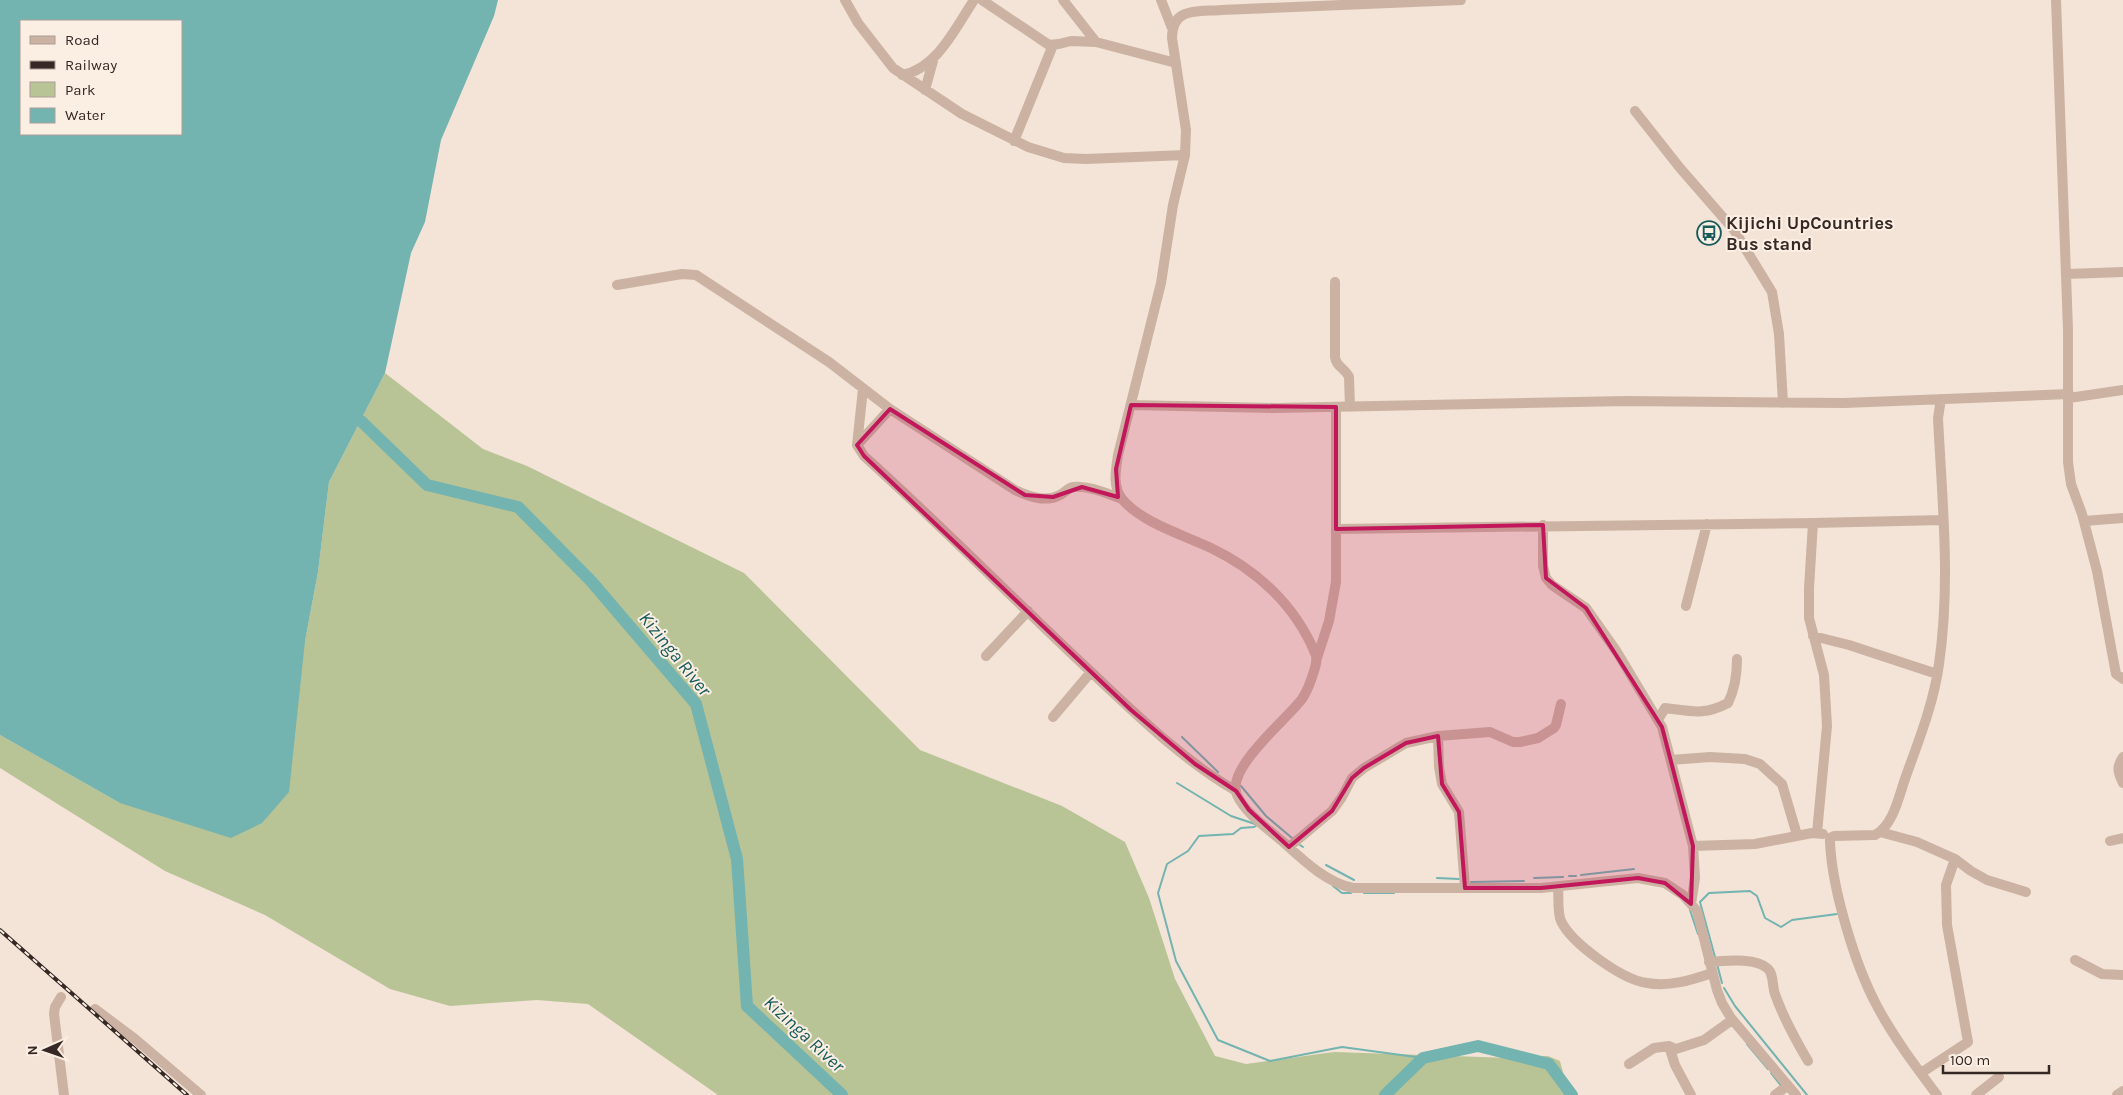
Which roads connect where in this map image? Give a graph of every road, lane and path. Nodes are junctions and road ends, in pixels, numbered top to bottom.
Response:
1 (845, 0) edge
2 (974, 0) edge
3 (982, 0) edge
4 (1002, 0) edge
5 (1063, 0) edge
6 (1161, 0) edge
7 (1462, 0) edge
8 (2056, 0) edge
9 (1359, 2) edge
10 (996, 9) junction
11 (1172, 28) junction
12 (1096, 42) junction
13 (1053, 45) junction
14 (933, 60) junction
15 (1176, 63) junction
16 (902, 75) junction
17 (925, 90) junction
18 (1636, 111) dead end
19 (1014, 140) junction
20 (1185, 155) junction
21 (2123, 272) edge
22 (2067, 274) junction
23 (1335, 282) dead end
24 (617, 285) dead end
25 (864, 389) junction
26 (2123, 390) edge
27 (2069, 396) junction
28 (1936, 399) junction
29 (1783, 403) junction
30 (1131, 405) junction
31 (1336, 407) junction
32 (1350, 407) junction
33 (890, 409) junction
34 (857, 445) junction
35 (1122, 499) junction
36 (2123, 518) edge
37 (1944, 520) junction
38 (2084, 521) junction
39 (1707, 524) junction
40 (1814, 524) junction
41 (1543, 525) junction
42 (1336, 529) junction
43 (1686, 606) dead end
44 (1028, 611) junction
45 (1813, 636) junction
46 (986, 656) dead end
47 (1317, 658) junction
48 (1737, 659) dead end
49 (1091, 672) junction
50 (1937, 674) junction
51 (2123, 679) edge
52 (1561, 704) dead end
53 (1053, 717) dead end
54 (1658, 720) junction
55 (1438, 736) junction
56 (2123, 757) edge
57 (1671, 760) junction
58 (2123, 783) edge
59 (1236, 790) junction
60 (1817, 832) junction
61 (1880, 832) junction
62 (1796, 836) junction
63 (1830, 838) junction
64 (2123, 838) edge
65 (2110, 841) dead end
66 (1693, 846) junction
67 (1289, 847) junction
68 (1955, 858) junction
69 (1558, 886) junction
70 (1465, 888) junction
71 (2026, 892) dead end
72 (1691, 904) junction
73 (2075, 960) dead end
74 (1709, 962) junction
75 (1712, 973) junction
76 (2123, 975) edge
77 (61, 997) dead end
78 (95, 1009) dead end
79 (1732, 1020) junction
80 (1669, 1046) junction
81 (1808, 1061) dead end
82 (1629, 1064) dead end
83 (1921, 1073) junction
84 (1999, 1077) dead end
85 (1787, 1086) junction
86 (2123, 1091) edge
87 (64, 1095) edge
88 (201, 1095) edge
89 (1690, 1095) edge
90 (1775, 1095) edge
91 (1796, 1095) edge
92 (1937, 1095) edge
93 (1976, 1095) edge
94 (2116, 1095) edge

1 - 16 street
2 - 14 street
3 - 10 street
4 - 10 street
5 - 12 street
6 - 11 street
7 - 9 street
8 - 22 street
9 - 11 street
10 - 13 street
11 - 15 street
12 - 13 street
12 - 15 street
13 - 19 street
14 - 16 street
14 - 17 street
15 - 20 street
16 - 17 street
17 - 19 street
18 - 29 street
19 - 20 street
20 - 30 street
21 - 22 street
22 - 27 street
23 - 32 street
24 - 25 street
25 - 33 street
25 - 34 street
26 - 27 street
27 - 28 street
27 - 38 street
28 - 29 street
28 - 37 street
29 - 32 street
30 - 31 street
30 - 35 street
31 - 32 street
31 - 42 street
33 - 34 street
33 - 35 street
34 - 44 street
35 - 47 street
36 - 38 street
37 - 40 street
37 - 50 street
38 - 51 street
39 - 40 street
39 - 41 street
39 - 43 street
40 - 45 street
41 - 42 street
41 - 54 street
42 - 47 street
44 - 46 street
44 - 49 street
45 - 50 street
45 - 60 street
47 - 59 street
48 - 54 street
49 - 53 street
49 - 59 street
50 - 61 street
52 - 55 street
54 - 57 street
55 - 67 street
55 - 70 street
56 - 58 street
57 - 62 street
57 - 66 street
59 - 67 street
60 - 62 street
60 - 63 street
61 - 63 street
61 - 68 street
62 - 66 street
63 - 83 street
64 - 65 street
66 - 72 street
67 - 70 street
68 - 71 street
68 - 83 street
69 - 70 street
69 - 72 street
69 - 75 street
72 - 74 street
73 - 76 street
74 - 75 street
74 - 81 street
75 - 79 street
77 - 87 street
78 - 88 street
79 - 80 street
79 - 85 street
80 - 82 street
80 - 89 street
83 - 92 street
84 - 93 street
85 - 90 street
85 - 91 street
86 - 94 street

